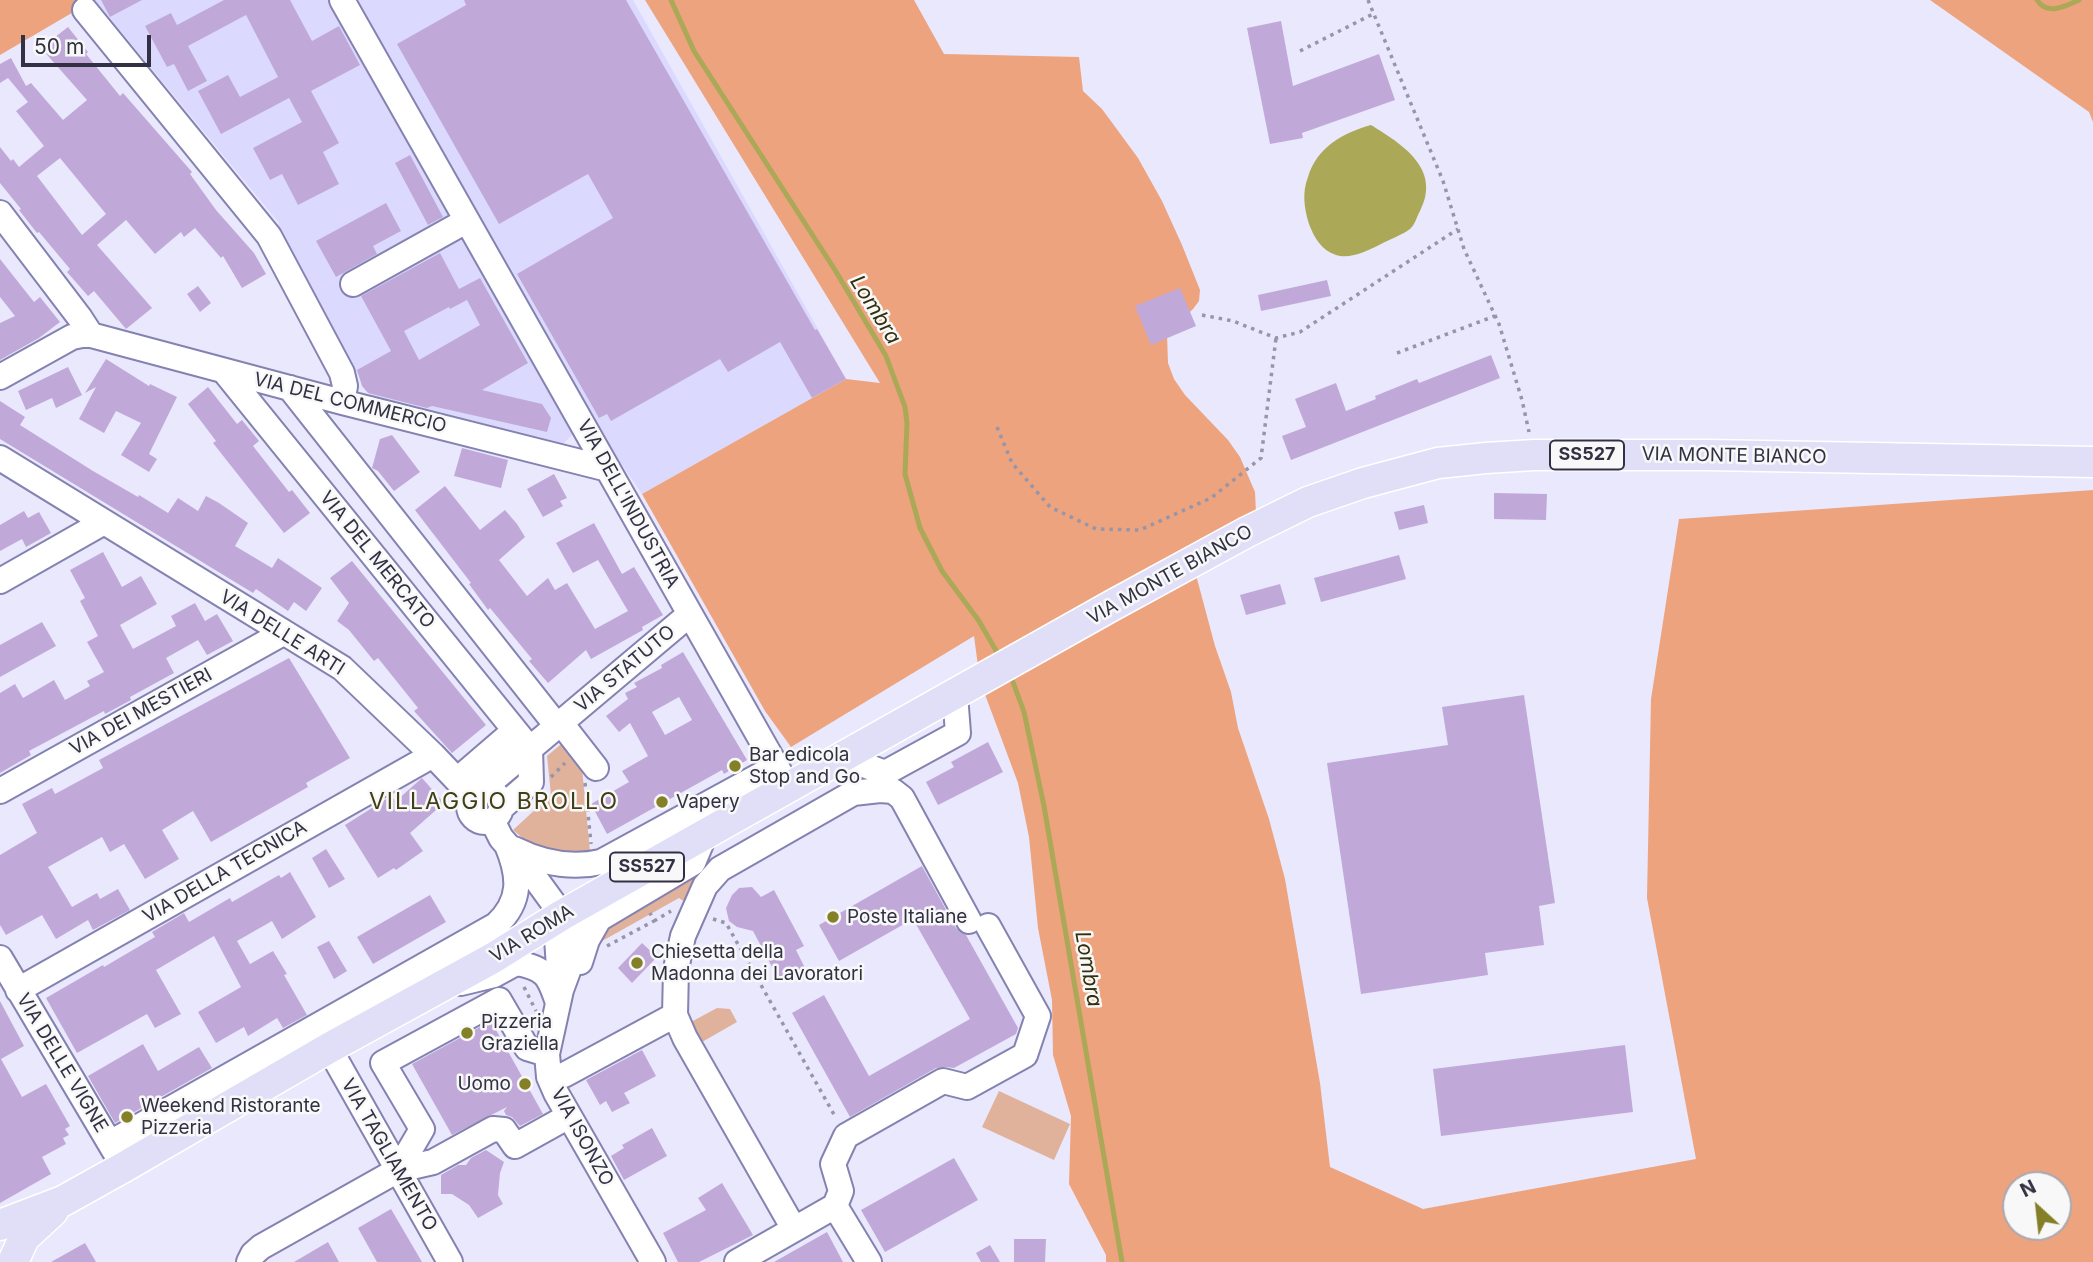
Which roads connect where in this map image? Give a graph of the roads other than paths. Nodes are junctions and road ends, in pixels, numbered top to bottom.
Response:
1 (342, 0) edge
2 (85, 10) dead end
3 (0, 213) edge
4 (466, 221) junction
5 (353, 284) dead end
6 (91, 335) junction
7 (224, 371) junction
8 (0, 377) edge
9 (290, 388) junction
10 (342, 402) junction
11 (0, 458) edge
12 (2093, 462) edge
13 (608, 469) junction
14 (104, 522) junction
15 (0, 581) edge
16 (690, 614) junction
17 (283, 633) junction
18 (1002, 667) joint
19 (559, 725) junction
20 (522, 740) junction
21 (433, 755) junction
22 (590, 772) road end
23 (782, 777) junction
24 (470, 789) junction
25 (0, 791) edge
26 (497, 814) junction
27 (705, 834) junction
28 (508, 845) junction
29 (562, 915) junction
30 (0, 958) edge
31 (436, 989) junction
32 (18, 990) junction
33 (561, 991) junction
34 (675, 1015) junction
35 (328, 1048) junction
36 (548, 1065) junction
37 (569, 1116) junction
38 (117, 1155) junction
39 (398, 1170) junction
40 (63, 1201) junction
41 (835, 1206) junction
42 (0, 1225) edge
43 (794, 1229) junction
44 (0, 1246) edge
45 (10, 1262) edge
46 (249, 1262) edge
47 (450, 1262) edge
48 (653, 1262) edge
49 (737, 1262) edge
50 (869, 1262) edge

1 - 4 street, VIA DELL'INDUSTRIA
2 - 10 street
3 - 6 street
4 - 5 street
4 - 13 street, VIA DELL'INDUSTRIA
6 - 7 street, VIA DEL COMMERCIO
6 - 8 street
7 - 9 street, VIA DEL COMMERCIO
7 - 20 street, VIA DEL MERCATO
9 - 10 street, VIA DEL COMMERCIO
9 - 19 street, VIA DEL MERCATO
10 - 13 street, VIA DEL COMMERCIO
11 - 14 street, VIA DELLE ARTI
12 - 18 main road, VIA MONTE BIANCO / SS527
13 - 16 street, VIA DELL'INDUSTRIA
14 - 15 street
14 - 17 street, VIA DELLE ARTI
16 - 19 street, VIA STATUTO
16 - 23 street, VIA DELL'INDUSTRIA
17 - 21 street, VIA DELLE ARTI
17 - 25 street, VIA DEI MESTIERI
18 - 23 main road, VIA ROMA / SS527
19 - 20 street, VIA STATUTO
19 - 22 street, VIA STATUTO
20 - 24 street, VIA STATUTO
20 - 26 street
21 - 24 street, VIA DELLE ARTI
21 - 32 street, VIA DELLA TECNICA
23 - 27 main road, VIA ROMA / SS527
23 - 28 street, VIA ROMA
24 - 26 street, VIA DELLE ARTI
26 - 28 street
27 - 29 main road, VIA ROMA / SS527
27 - 33 street
28 - 29 street
28 - 38 street
29 - 31 main road, VIA ROMA / SS527
29 - 33 street
30 - 32 street, VIA DELLE VIGNE
31 - 33 street
31 - 35 main road, VIA ROMA / SS527
32 - 38 street, VIA DELLE VIGNE
33 - 36 street
34 - 36 street
34 - 41 street
34 - 43 street
35 - 38 main road, VIA ROMA / SS527
35 - 39 street, VIA TAGLIAMENTO
36 - 37 street, VIA ISONZO
36 - 39 street
37 - 39 street
37 - 48 street, VIA ISONZO
38 - 40 main road, VIA ROMA / SS527
39 - 46 street
39 - 47 street, VIA TAGLIAMENTO
40 - 42 main road, VIA ROMA / SS527
40 - 45 main road, VIA ROMA / SS527
41 - 43 street
41 - 50 street
43 - 49 street
44 - 45 main road, SS527

